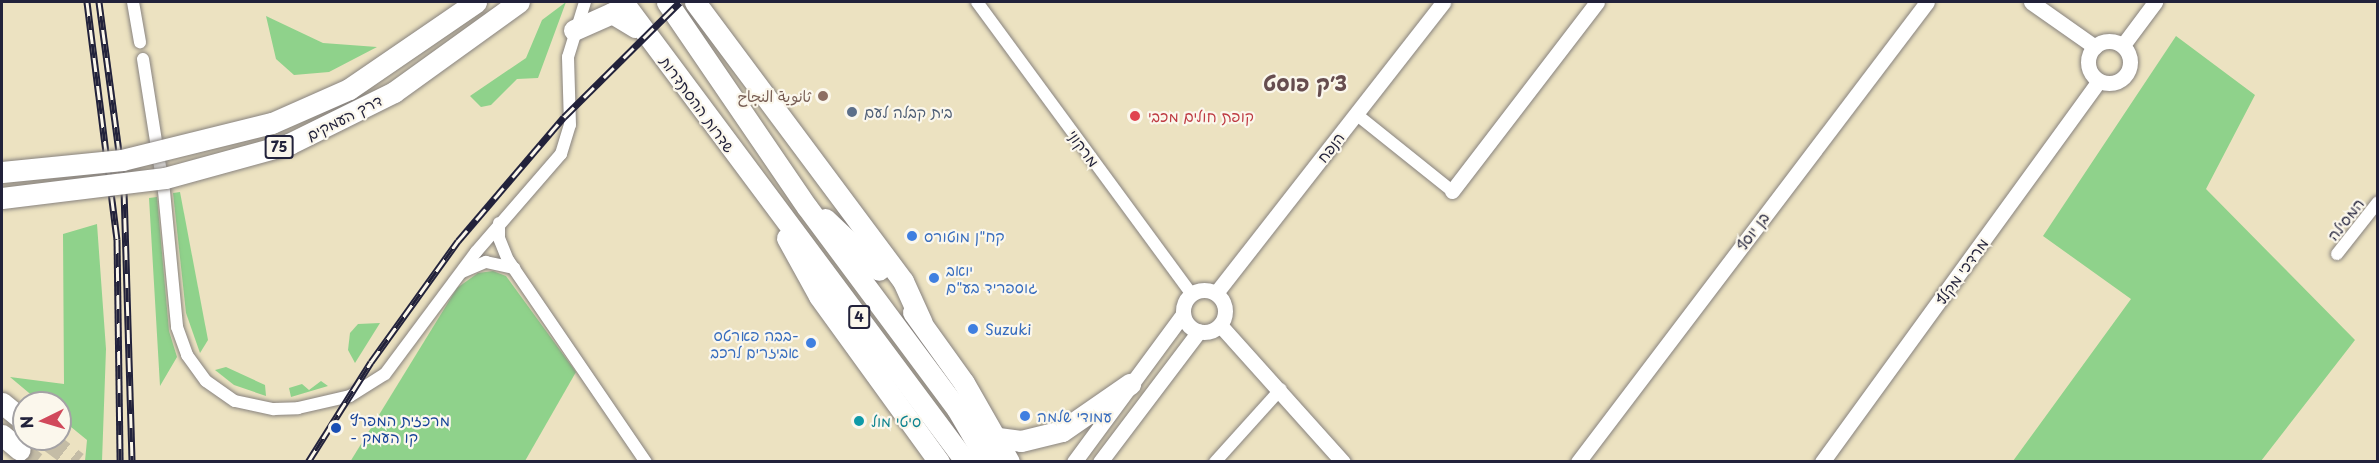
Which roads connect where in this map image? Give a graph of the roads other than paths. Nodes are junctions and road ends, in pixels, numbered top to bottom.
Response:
1 (134, 2) edge
2 (476, 2) edge
3 (519, 2) edge
4 (585, 2) edge
5 (623, 2) edge
6 (654, 2) edge
7 (667, 2) edge
8 (695, 2) edge
9 (977, 2) edge
10 (1443, 2) edge
11 (1597, 2) edge
12 (1927, 2) edge
13 (2031, 2) edge
14 (2155, 2) edge
15 (574, 30) junction
16 (650, 38) junction
17 (140, 42) dead end
18 (2122, 45) junction
19 (2095, 46) junction
20 (696, 48) junction
21 (143, 59) dead end
22 (2099, 81) junction
23 (1356, 114) junction
24 (2, 172) edge
25 (1452, 190) joint
26 (2, 198) edge
27 (2378, 202) edge
28 (773, 207) junction
29 (807, 207) junction
30 (500, 223) junction
31 (2337, 254) dead end
32 (515, 269) junction
33 (457, 276) junction
34 (1191, 293) junction
35 (1216, 293) junction
36 (1183, 314) junction
37 (922, 323) junction
38 (1220, 325) junction
39 (1199, 331) junction
40 (1130, 384) junction
41 (1281, 389) junction
42 (951, 418) junction
43 (998, 438) junction
44 (646, 462) edge
45 (939, 462) edge
46 (966, 462) edge
47 (988, 462) edge
48 (1009, 462) edge
49 (1074, 462) edge
50 (1100, 462) edge
51 (1215, 462) edge
52 (1343, 462) edge
53 (1578, 462) edge
54 (1822, 462) edge

1 - 17 street
2 - 24 highway, דרך העמקים / 75, bridge
3 - 26 highway, דרך העמקים / 75, bridge
4 - 15 street
5 - 16 highway, שדרות ההסתדרות / 4
6 - 20 street
7 - 20 highway, שדרות ההסתדרות / 4
8 - 37 highway
9 - 34 street, מרקוני
10 - 23 street, הנפח
11 - 25 street
12 - 53 street, בן יוסף
13 - 19 street
14 - 18 street
15 - 16 highway
15 - 30 street
16 - 28 highway, שדרות ההסתדרות / 4
18 - 19 street
18 - 22 street
19 - 22 street
20 - 29 highway, שדרות ההסתדרות / 4
21 - 33 street
22 - 54 street, מרדכי מקלף
23 - 25 street
23 - 35 street, הנפח
27 - 31 street, המסילה
28 - 42 highway, 4
28 - 45 highway
29 - 37 highway
29 - 42 highway, 4
30 - 32 street
30 - 33 street
32 - 33 street
32 - 44 street
34 - 35 street
34 - 36 street
35 - 38 street
36 - 39 street
36 - 40 street
37 - 43 highway
38 - 39 street
38 - 41 street
39 - 50 street
40 - 43 highway
40 - 49 street
41 - 51 street
41 - 52 street
42 - 46 highway, 4
42 - 47 highway, 4
43 - 48 highway

